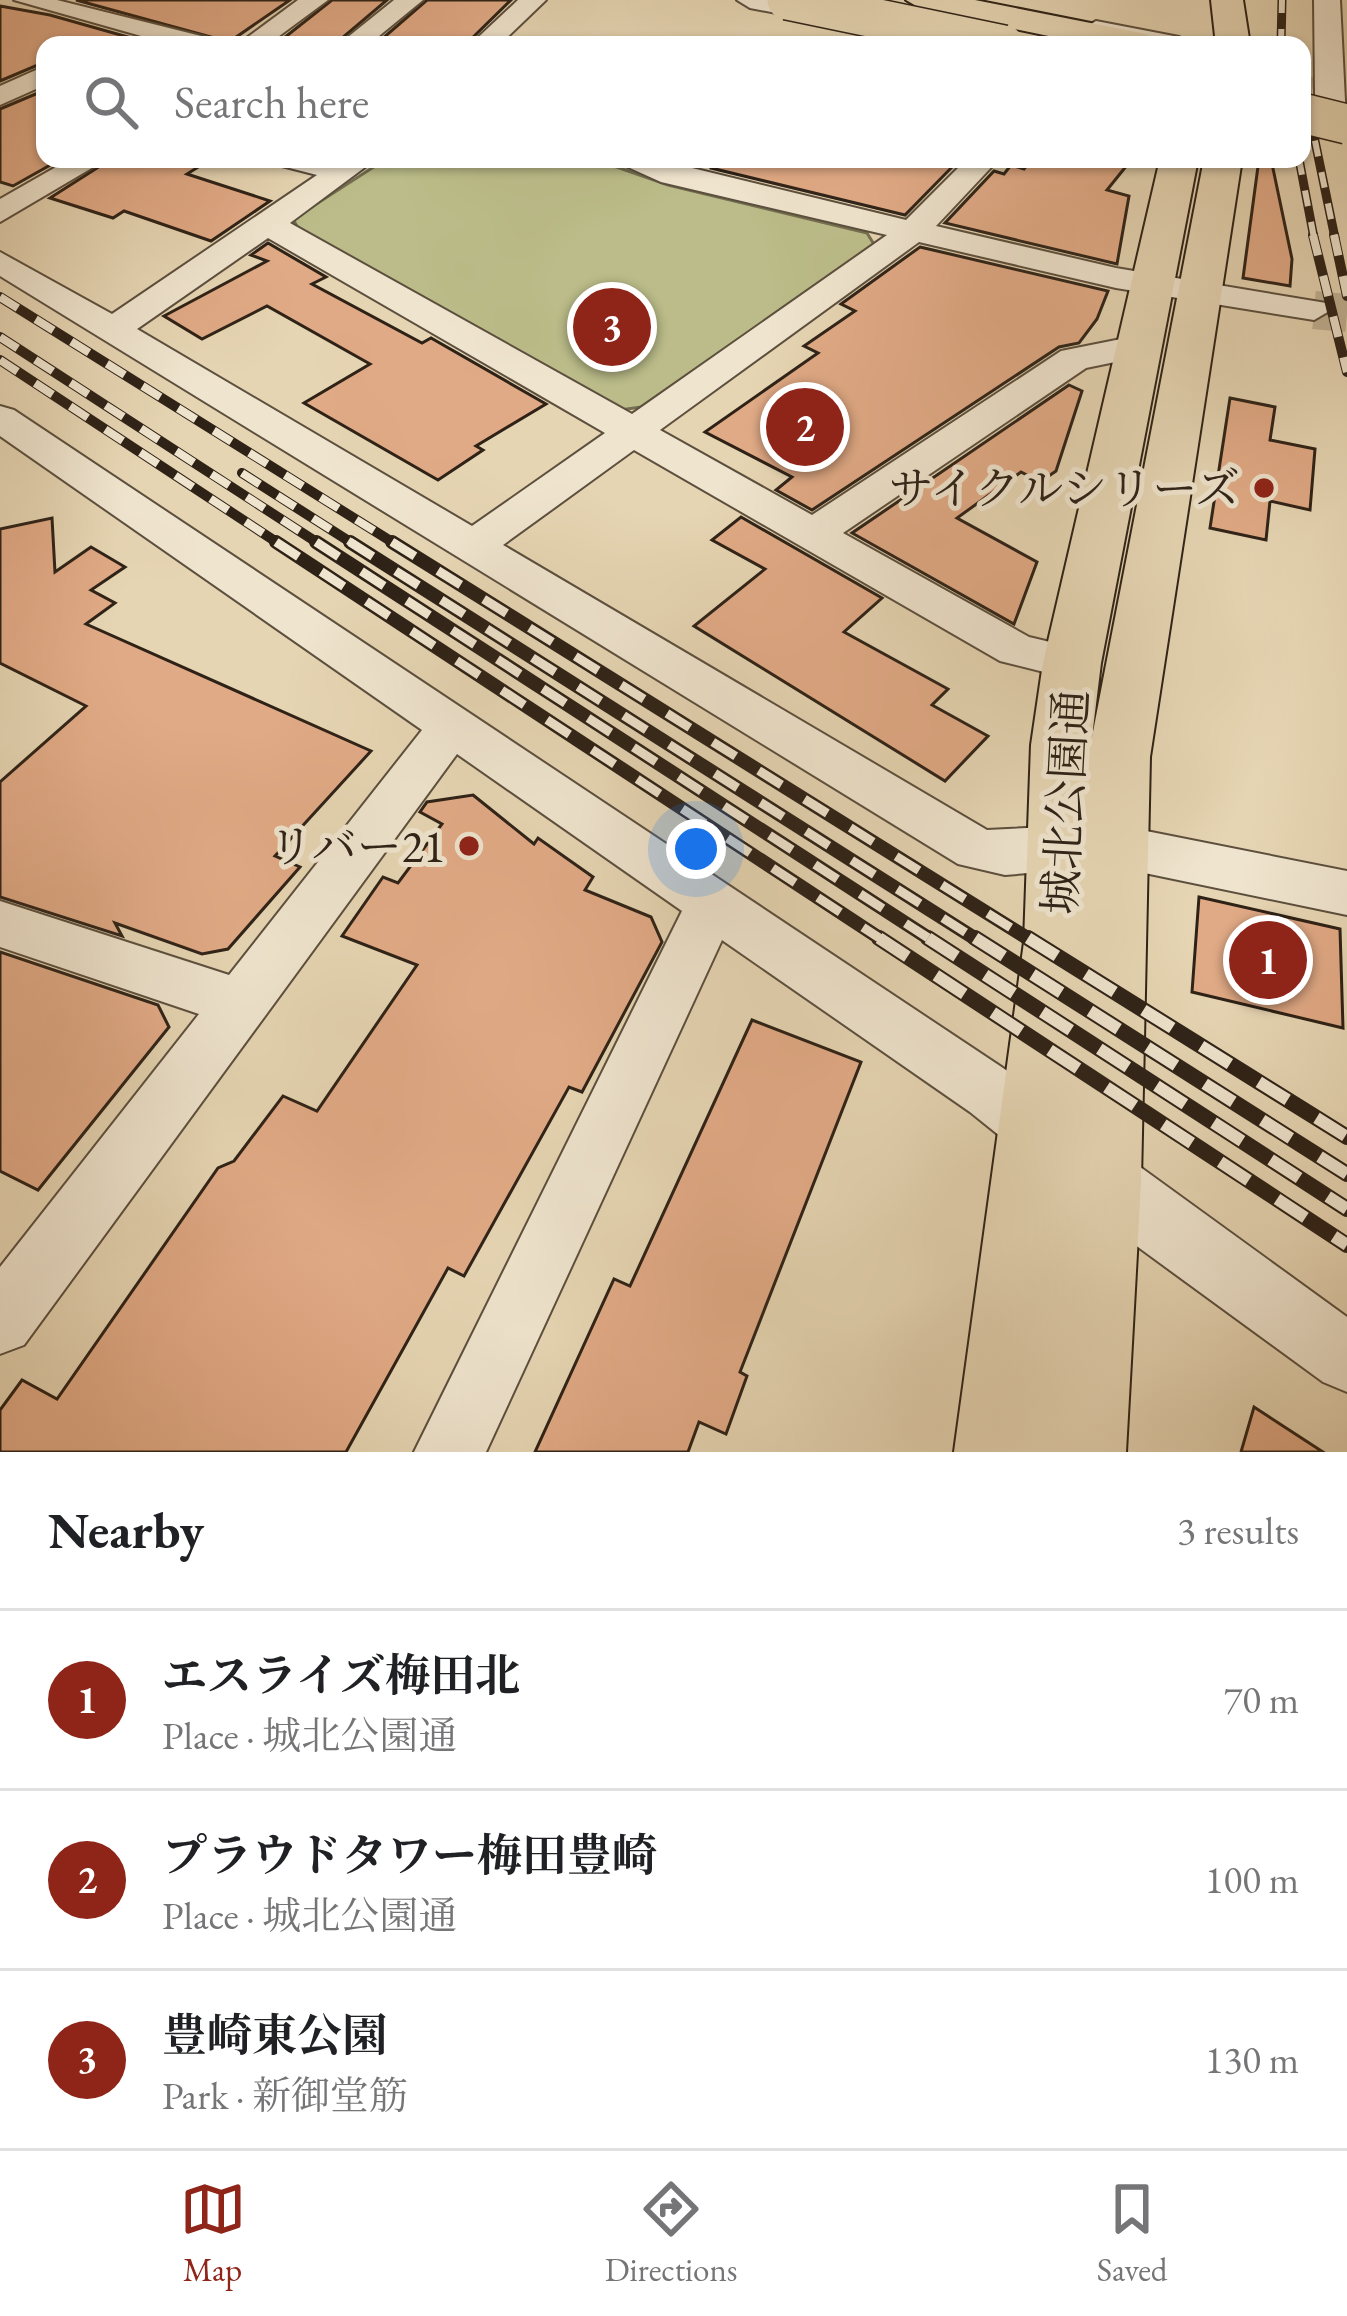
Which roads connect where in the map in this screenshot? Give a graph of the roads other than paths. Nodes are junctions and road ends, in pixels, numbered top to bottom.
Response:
1 (315, 0) edge
2 (410, 0) edge
3 (533, 0) edge
4 (750, 0) edge
5 (787, 0) edge
6 (923, 0) edge
7 (950, 0) edge
8 (1227, 0) edge
9 (1328, 0) edge
10 (38, 1) edge
11 (851, 6) edge
12 (167, 10) dead end
13 (134, 29) junction
14 (120, 36) edge
15 (165, 36) edge
16 (263, 36) edge
17 (363, 36) edge
18 (493, 36) edge
19 (823, 36) edge
20 (946, 36) edge
21 (961, 36) edge
22 (1009, 36) edge
23 (1101, 36) edge
24 (1133, 36) edge
25 (1232, 36) edge
26 (36, 79) edge
27 (0, 98) edge
28 (1328, 103) edge
29 (76, 168) edge
30 (349, 168) edge
31 (685, 168) edge
32 (975, 168) edge
33 (1179, 168) edge
34 (1220, 168) edge
35 (0, 212) edge
36 (270, 225) junction
37 (912, 232) junction
38 (0, 262) edge
39 (1177, 289) junction
40 (1314, 310) tunnel mouth
41 (111, 331) junction
42 (1142, 346) junction
43 (635, 431) junction
44 (10, 440) edge
45 (814, 533) junction
46 (472, 547) junction
47 (1072, 663) junction
48 (450, 728) junction
49 (1087, 845) junction
50 (1347, 893) edge
51 (712, 904) junction
52 (0, 924) edge
53 (239, 1003) junction
54 (1035, 1125) junction
55 (1102, 1181) junction
56 (0, 1321) edge
57 (1347, 1358) edge
58 (449, 1452) edge
59 (998, 1452) edge
60 (1082, 1452) edge

1 - 16 street
2 - 17 street
3 - 18 street
4 - 11 street
5 - 21 highway, bridge
6 - 23 highway
7 - 24 street
8 - 25 main road
9 - 28 street
10 - 13 street
11 - 19 street
11 - 20 street
11 - 22 highway
12 - 13 street
13 - 14 street
13 - 15 street
26 - 27 street
29 - 35 street
30 - 36 street
31 - 37 street
32 - 37 street
33 - 39 main road, 城北公園通
34 - 39 main road, 城北公園通
36 - 41 street
36 - 43 street
37 - 39 street
37 - 43 street
38 - 41 street
39 - 40 street
39 - 42 main road, 城北公園通
39 - 49 main road, 城北公園通
41 - 46 street
42 - 45 street
42 - 47 main road, 城北公園通
43 - 45 street
43 - 46 street
44 - 48 street
45 - 47 street
46 - 49 street
47 - 49 main road, 城北公園通
48 - 51 street
48 - 53 street
49 - 50 street
49 - 54 main road, 城北公園通
49 - 55 main road, 城北公園通
51 - 54 street
51 - 58 street
52 - 53 street
53 - 56 street
54 - 55 street
54 - 59 main road, 城北公園通
55 - 57 street
55 - 60 main road, 城北公園通

